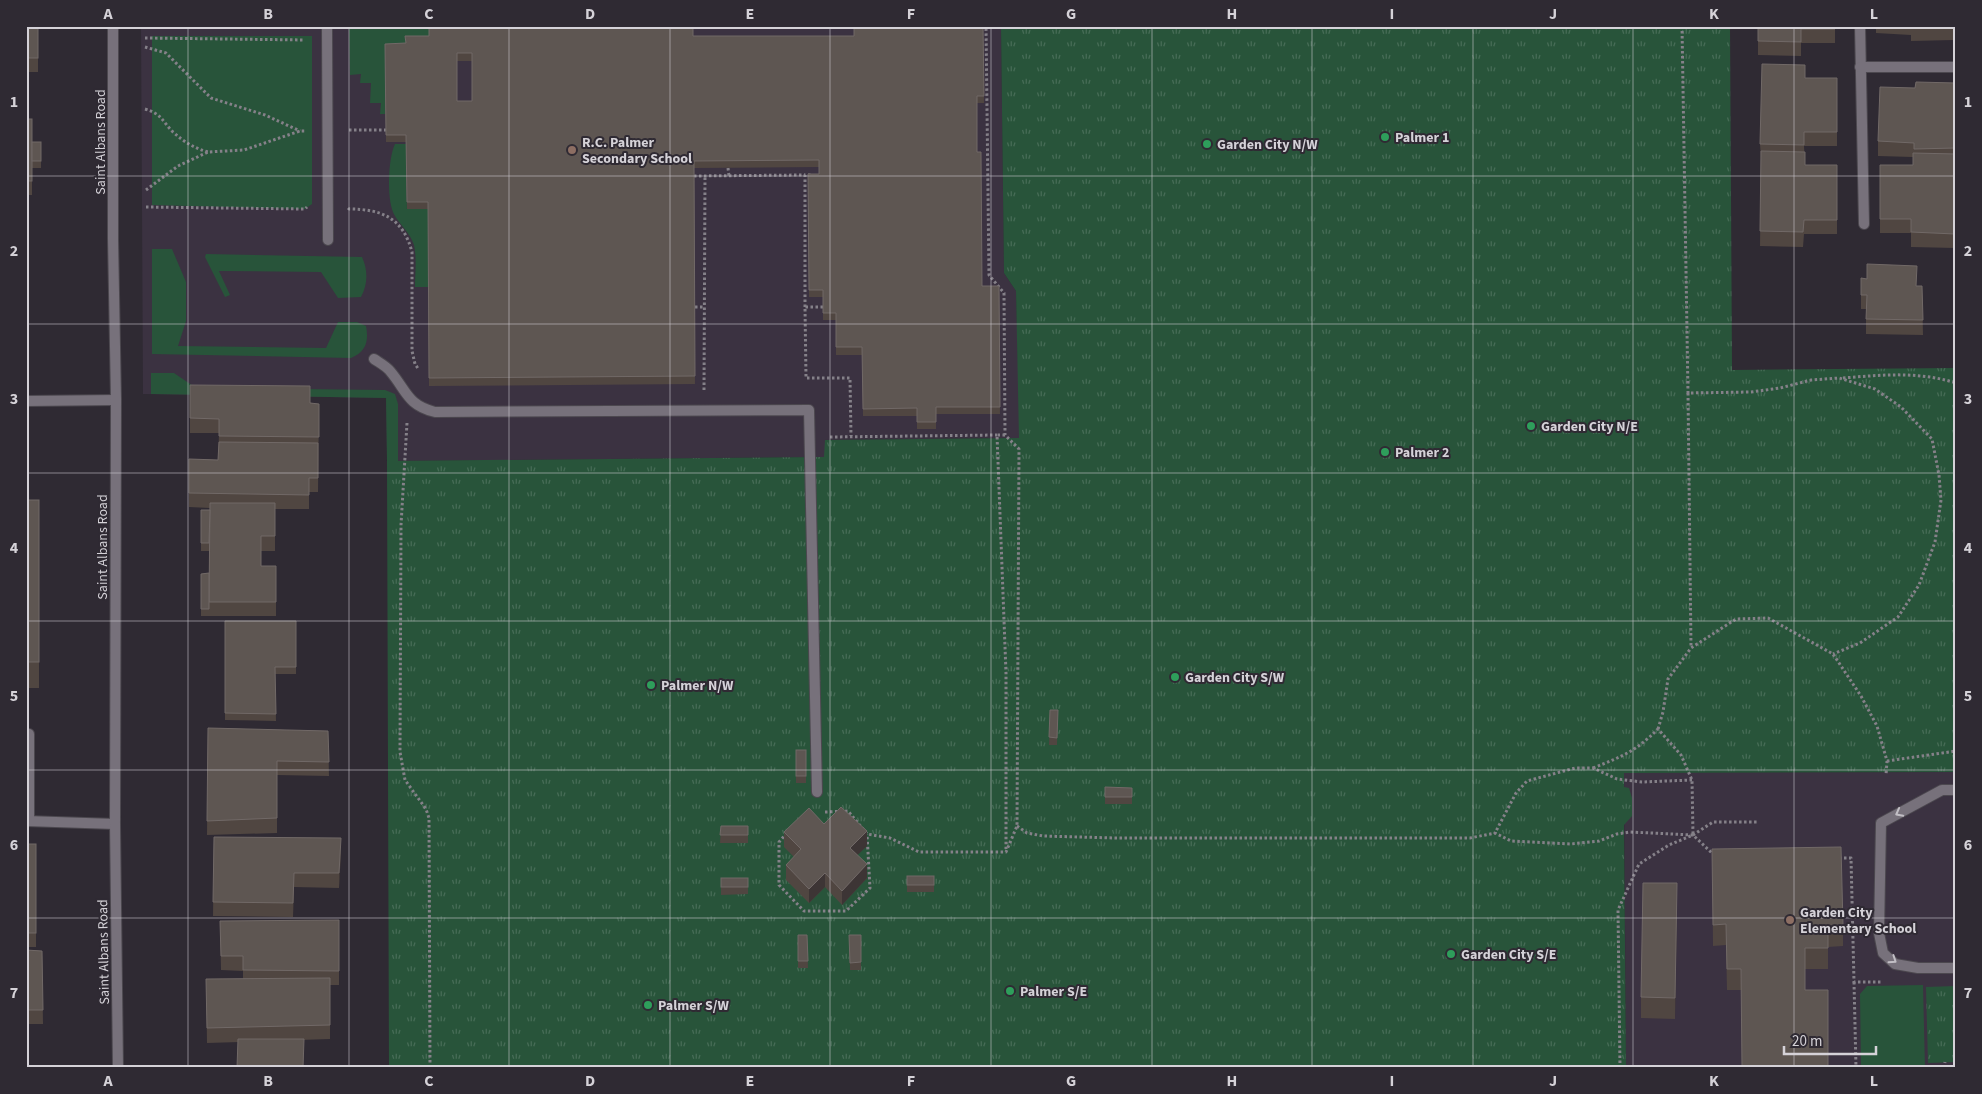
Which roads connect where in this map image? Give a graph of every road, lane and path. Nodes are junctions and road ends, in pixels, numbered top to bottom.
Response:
1 (113, 26) edge
2 (327, 26) edge
3 (986, 26) edge
4 (1682, 26) edge
5 (1860, 26) edge
6 (145, 38) dead end
7 (312, 40) dead end
8 (145, 47) dead end
9 (1860, 67) junction
10 (1956, 67) edge
11 (145, 109) dead end
12 (312, 130) dead end
13 (344, 130) dead end
14 (393, 130) edge
15 (300, 131) junction
16 (208, 152) junction
17 (728, 168) edge
18 (805, 175) junction
19 (819, 175) edge
20 (694, 176) edge
21 (705, 176) junction
22 (729, 176) junction
23 (146, 190) dead end
24 (312, 204) dead end
25 (345, 204) dead end
26 (146, 207) dead end
27 (1864, 224) dead end
28 (328, 240) dead end
29 (695, 307) edge
30 (705, 307) junction
31 (805, 307) junction
32 (823, 307) edge
33 (374, 359) dead end
34 (420, 372) dead end
35 (1839, 378) junction
36 (1956, 382) edge
37 (695, 390) dead end
38 (1688, 393) junction
39 (408, 398) junction
40 (116, 400) junction
41 (26, 402) edge
42 (997, 435) junction
43 (1005, 435) junction
44 (851, 436) junction
45 (810, 437) junction
46 (1691, 648) junction
47 (1833, 654) junction
48 (1658, 729) junction
49 (28, 734) dead end
50 (1956, 751) edge
51 (1887, 761) junction
52 (1593, 768) junction
53 (1886, 774) dead end
54 (1692, 780) junction
55 (1956, 790) edge
56 (817, 792) joint
57 (28, 821) edge
58 (1757, 822) dead end
59 (115, 824) junction
60 (1016, 826) junction
61 (790, 830) edge
62 (1495, 833) junction
63 (867, 834) junction
64 (1693, 835) junction
65 (1006, 852) junction
66 (1717, 858) edge
67 (1836, 858) edge
68 (1956, 968) edge
69 (1854, 982) junction
70 (1891, 982) dead end
71 (1945, 1062) dead end
72 (118, 1068) edge
73 (430, 1068) edge
74 (1620, 1068) edge
75 (1856, 1068) edge
76 (1944, 1068) edge

1 - 40 street, Saint Albans Road
2 - 28 street
3 - 43 path
4 - 38 path
5 - 9 street
6 - 7 path
8 - 15 path
9 - 10 street
9 - 27 street
11 - 16 path
12 - 15 path
13 - 14 path
15 - 16 path
16 - 23 path
17 - 22 path
18 - 19 path
18 - 22 path
18 - 31 path
20 - 21 path
21 - 22 path
21 - 30 path
24 - 26 path
25 - 34 path
29 - 30 path
30 - 37 path
31 - 32 path
31 - 44 path
33 - 39 street
35 - 36 path
35 - 38 path
35 - 47 path
38 - 46 path
39 - 45 street
39 - 73 path
40 - 41 street
40 - 59 street, Saint Albans Road
42 - 43 path
42 - 44 path
42 - 65 path
43 - 60 path
44 - 45 path
45 - 56 street
46 - 47 path
46 - 48 path
47 - 51 path
48 - 52 path
48 - 54 path
49 - 57 street
50 - 51 path
51 - 53 path
52 - 54 path
52 - 62 path
54 - 64 path
55 -> 68 street
56 - 63 path
57 - 59 street
58 - 64 path
59 - 72 street, Saint Albans Road
60 - 62 path
60 - 65 path
61 - 63 path
62 - 64 path
63 - 65 path
64 - 66 path
64 - 74 path
67 - 69 path
69 - 70 path
69 - 75 path
71 - 76 path

